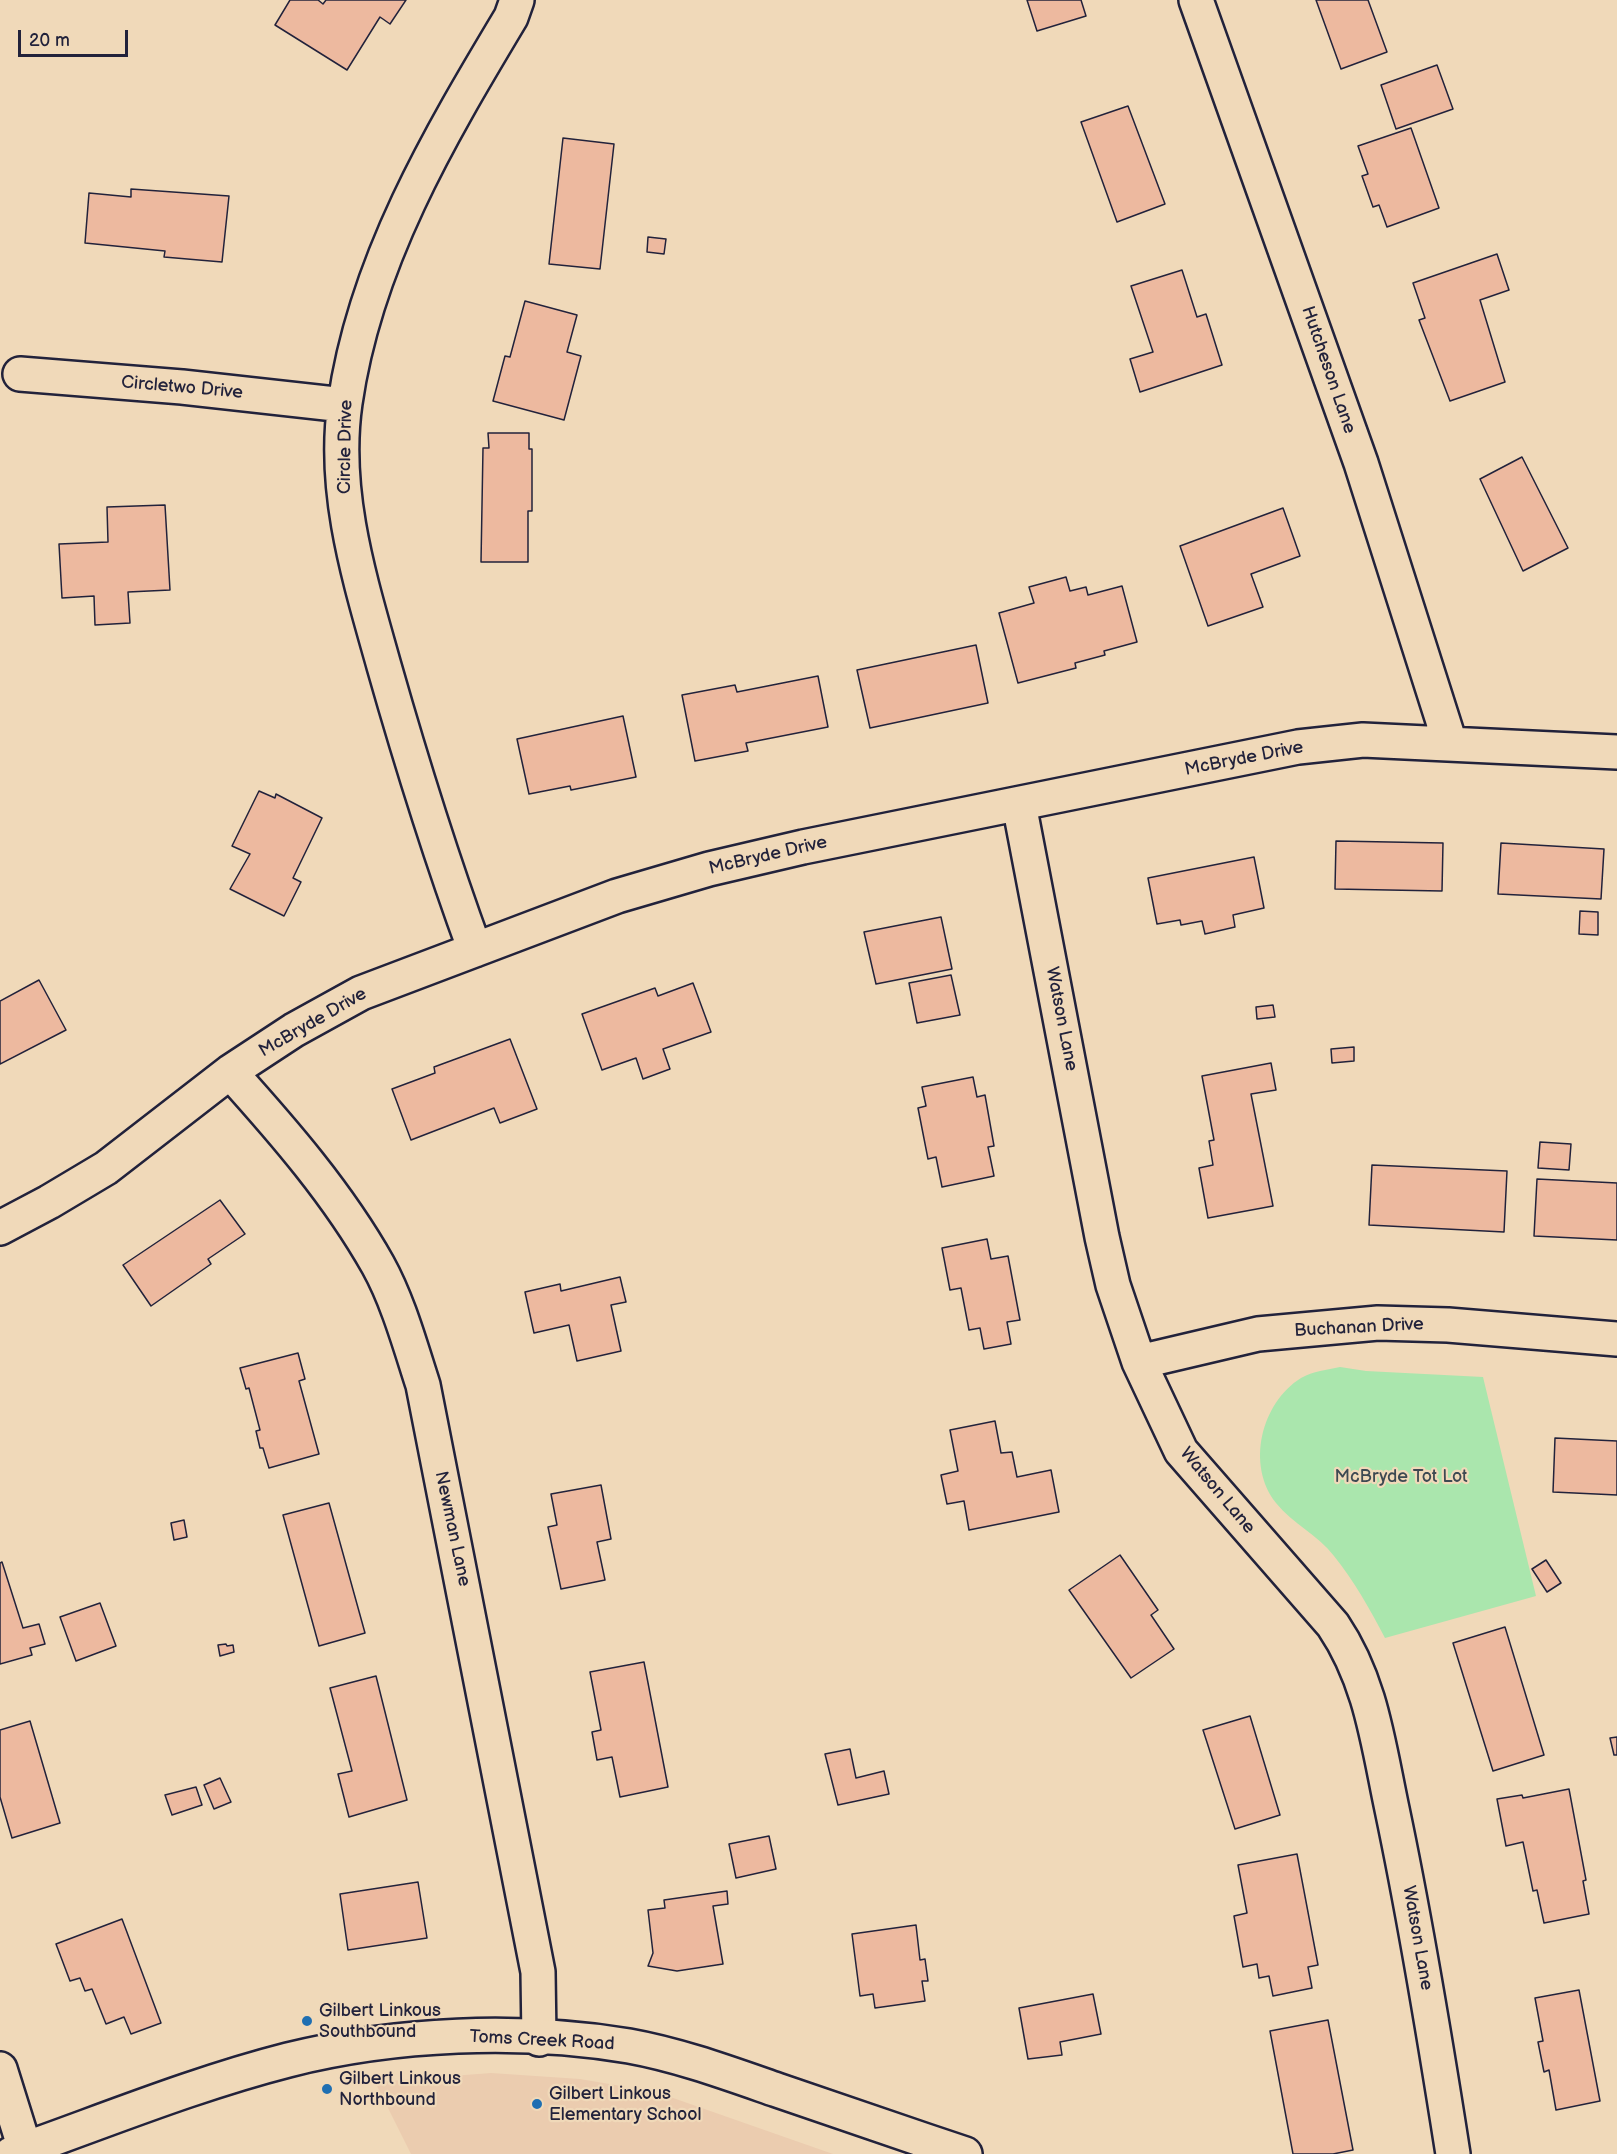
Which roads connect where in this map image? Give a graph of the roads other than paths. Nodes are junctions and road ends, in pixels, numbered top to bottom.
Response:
1 (517, 0) edge
2 (1196, 0) edge
3 (20, 374) dead end
4 (344, 405) junction
5 (1449, 743) junction
6 (1617, 752) edge
7 (1019, 804) junction
8 (475, 950) junction
9 (230, 1072) junction
10 (0, 1228) edge
11 (1617, 1339) edge
12 (1139, 1362) junction
13 (539, 2038) junction
14 (0, 2069) edge
15 (18, 2151) edge
16 (965, 2154) edge
17 (1453, 2154) edge

1 - 4 street, Circle Drive
2 - 5 street, Hutcheson Lane
3 - 4 street, Circletwo Drive
4 - 8 street, Circle Drive
5 - 6 street, McBryde Drive
5 - 7 street, McBryde Drive
7 - 8 street, McBryde Drive
7 - 12 street, Watson Lane
8 - 9 street, McBryde Drive
9 - 10 street, McBryde Drive
9 - 13 street, Newman Lane
11 - 12 street, Buchanan Drive
12 - 17 street, Watson Lane
13 - 15 street, Toms Creek Road
13 - 16 street, Toms Creek Road
14 - 15 street

